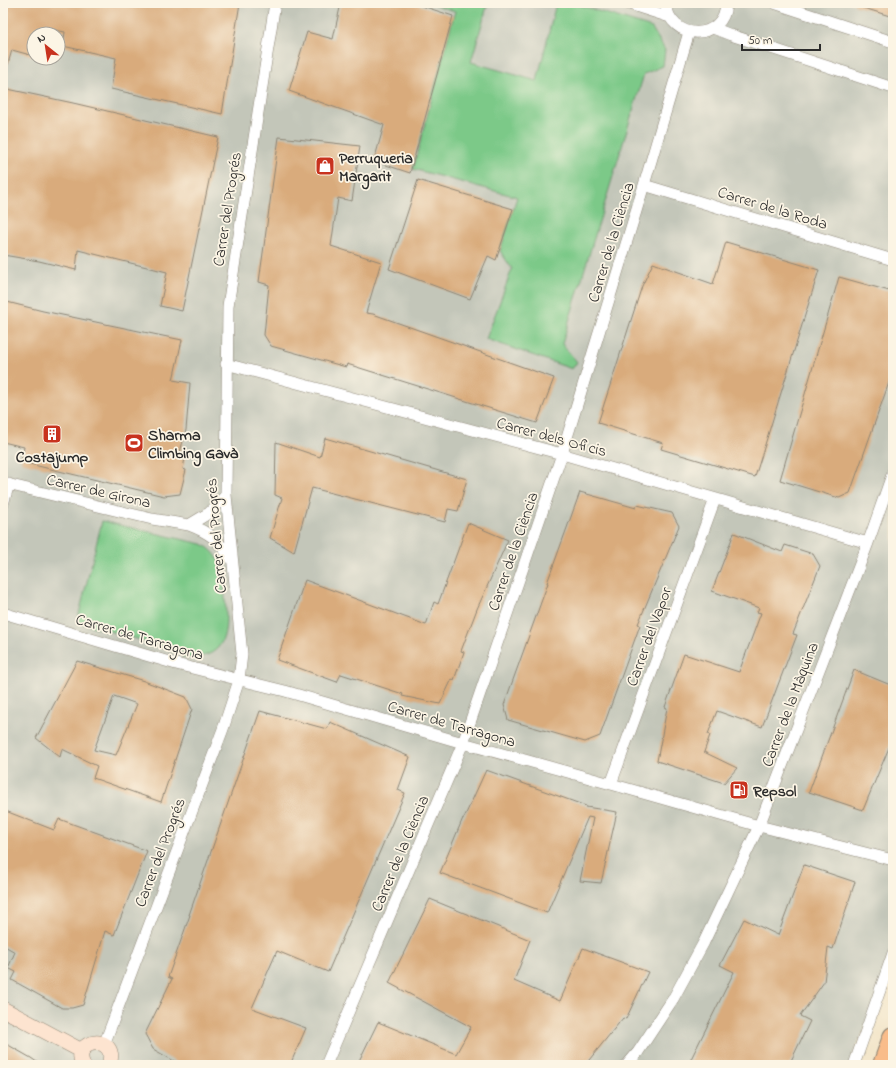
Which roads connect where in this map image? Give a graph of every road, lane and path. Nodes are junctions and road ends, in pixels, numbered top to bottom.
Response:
1 (275, 3) edge
2 (626, 3) edge
3 (666, 3) edge
4 (726, 3) edge
5 (774, 3) edge
6 (670, 17) junction
7 (713, 28) junction
8 (689, 32) junction
9 (893, 42) edge
10 (893, 88) edge
11 (644, 185) junction
12 (893, 260) edge
13 (226, 364) junction
14 (562, 454) junction
15 (893, 472) edge
16 (6, 484) edge
17 (226, 495) junction
18 (715, 499) junction
19 (3, 504) edge
20 (189, 524) junction
21 (868, 542) junction
22 (232, 560) junction
23 (3, 613) edge
24 (239, 680) junction
25 (463, 743) junction
26 (611, 784) junction
27 (759, 826) junction
28 (893, 860) edge
29 (893, 953) edge
30 (3, 1009) edge
31 (893, 1037) edge
32 (104, 1044) junction
33 (82, 1058) edge
34 (109, 1065) edge
35 (326, 1065) edge
36 (627, 1065) edge
37 (854, 1065) edge
38 (883, 1065) edge

1 - 13 street, Carrer del Progrés
2 - 6 street
3 - 6 street
4 - 7 street
5 - 9 street
6 - 8 street
7 - 8 street
7 - 10 street
8 - 11 street, Carrer de la Ciència
11 - 12 street, Carrer de la Roda
11 - 14 street, Carrer de la Ciència
13 - 14 street, Carrer dels Oficis
13 - 17 street, Carrer del Progrés
14 - 18 street, Carrer dels Oficis
14 - 25 street, Carrer de la Ciència
15 - 21 street, Carrer de la Màquina
16 - 19 street
16 - 20 street, Carrer de Girona
17 - 20 street
17 - 22 street, Carrer del Progrés
18 - 21 street, Carrer dels Oficis
18 - 26 street, Carrer del Vapor
20 - 22 street, Carrer de Girona
21 - 27 street, Carrer de la Màquina
22 - 24 street, Carrer del Progrés
23 - 24 street, Carrer de Tarragona
24 - 25 street, Carrer de Tarragona
24 - 32 street, Carrer del Progrés
25 - 26 street, Carrer de Tarragona
25 - 35 street, Carrer de la Ciència
26 - 27 street, Carrer de Tarragona
27 - 28 street, Carrer de Tarragona
27 - 36 street, Carrer de la Màquina
29 - 37 street
30 - 33 street
31 - 38 highway
32 - 33 street
32 - 34 street

